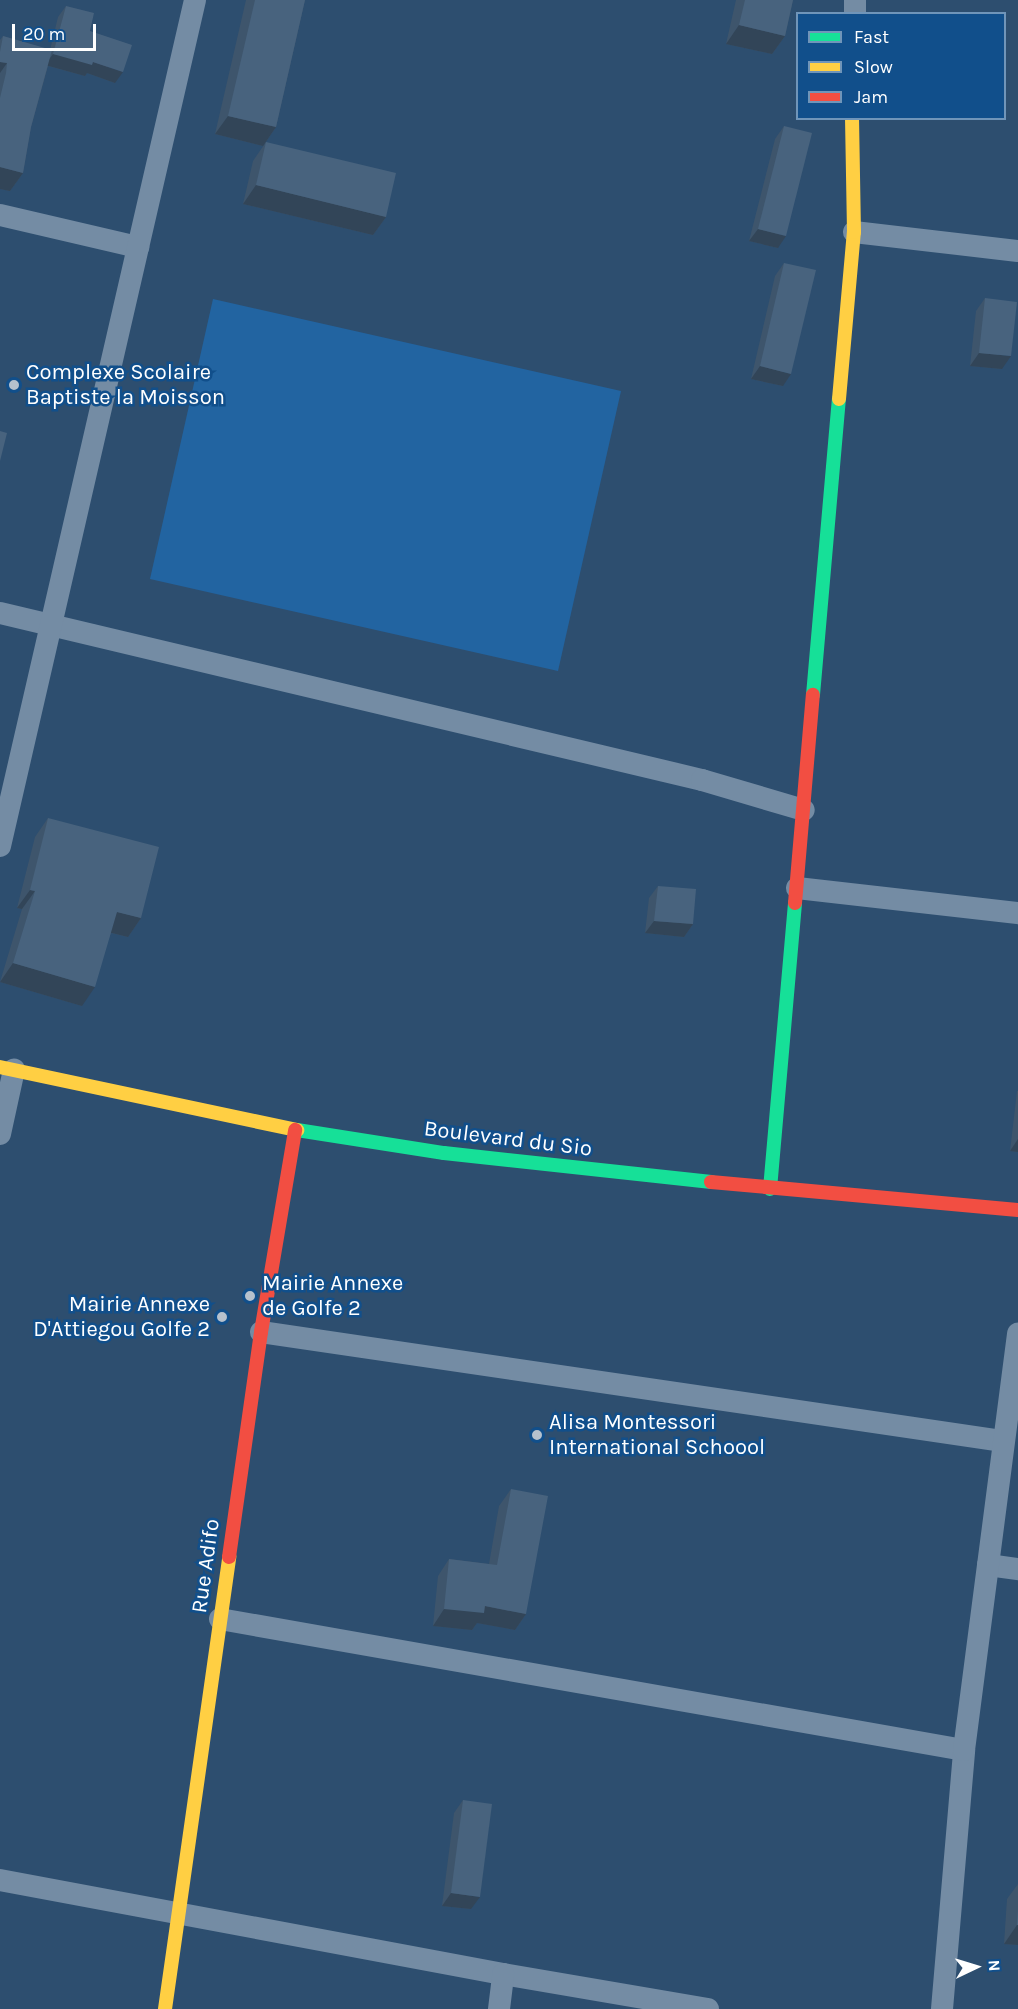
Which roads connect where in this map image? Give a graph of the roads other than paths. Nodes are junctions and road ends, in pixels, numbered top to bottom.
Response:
1 (195, 0) edge
2 (852, 120) edge
3 (0, 215) edge
4 (854, 232) junction
5 (138, 247) junction
6 (1018, 251) edge
7 (0, 613) edge
8 (53, 625) junction
9 (804, 810) junction
10 (0, 846) edge
11 (797, 888) junction
12 (1018, 913) edge
13 (7, 1069) edge
14 (295, 1131) junction
15 (0, 1134) edge
16 (770, 1189) junction
17 (1018, 1210) edge
18 (261, 1332) junction
19 (1018, 1333) edge
20 (1003, 1441) junction
21 (988, 1565) junction
22 (1018, 1569) edge
23 (220, 1619) junction
24 (964, 1750) junction
25 (0, 1880) edge
26 (179, 1911) junction
27 (503, 1974) junction
28 (165, 2009) edge
29 (499, 2009) edge
30 (708, 2009) edge
31 (942, 2009) edge

1 - 5 street
2 - 4 street
3 - 5 street
4 - 6 street
4 - 9 street
5 - 8 street
7 - 8 street
8 - 9 street
8 - 10 street
9 - 11 street
11 - 12 street
11 - 16 street
13 - 14 street, Boulevard du Sio
13 - 15 street
14 - 16 street, Boulevard du Sio
14 - 18 street, Rue Adifo
16 - 17 street, Boulevard du Sio
18 - 20 street
18 - 23 street, Rue Adifo
19 - 20 street
20 - 21 street
21 - 22 street
21 - 24 street
23 - 24 street
23 - 26 street, Rue Adifo
24 - 31 street
25 - 26 street
26 - 27 street
26 - 28 street, Rue Adifo
27 - 29 street
27 - 30 street

